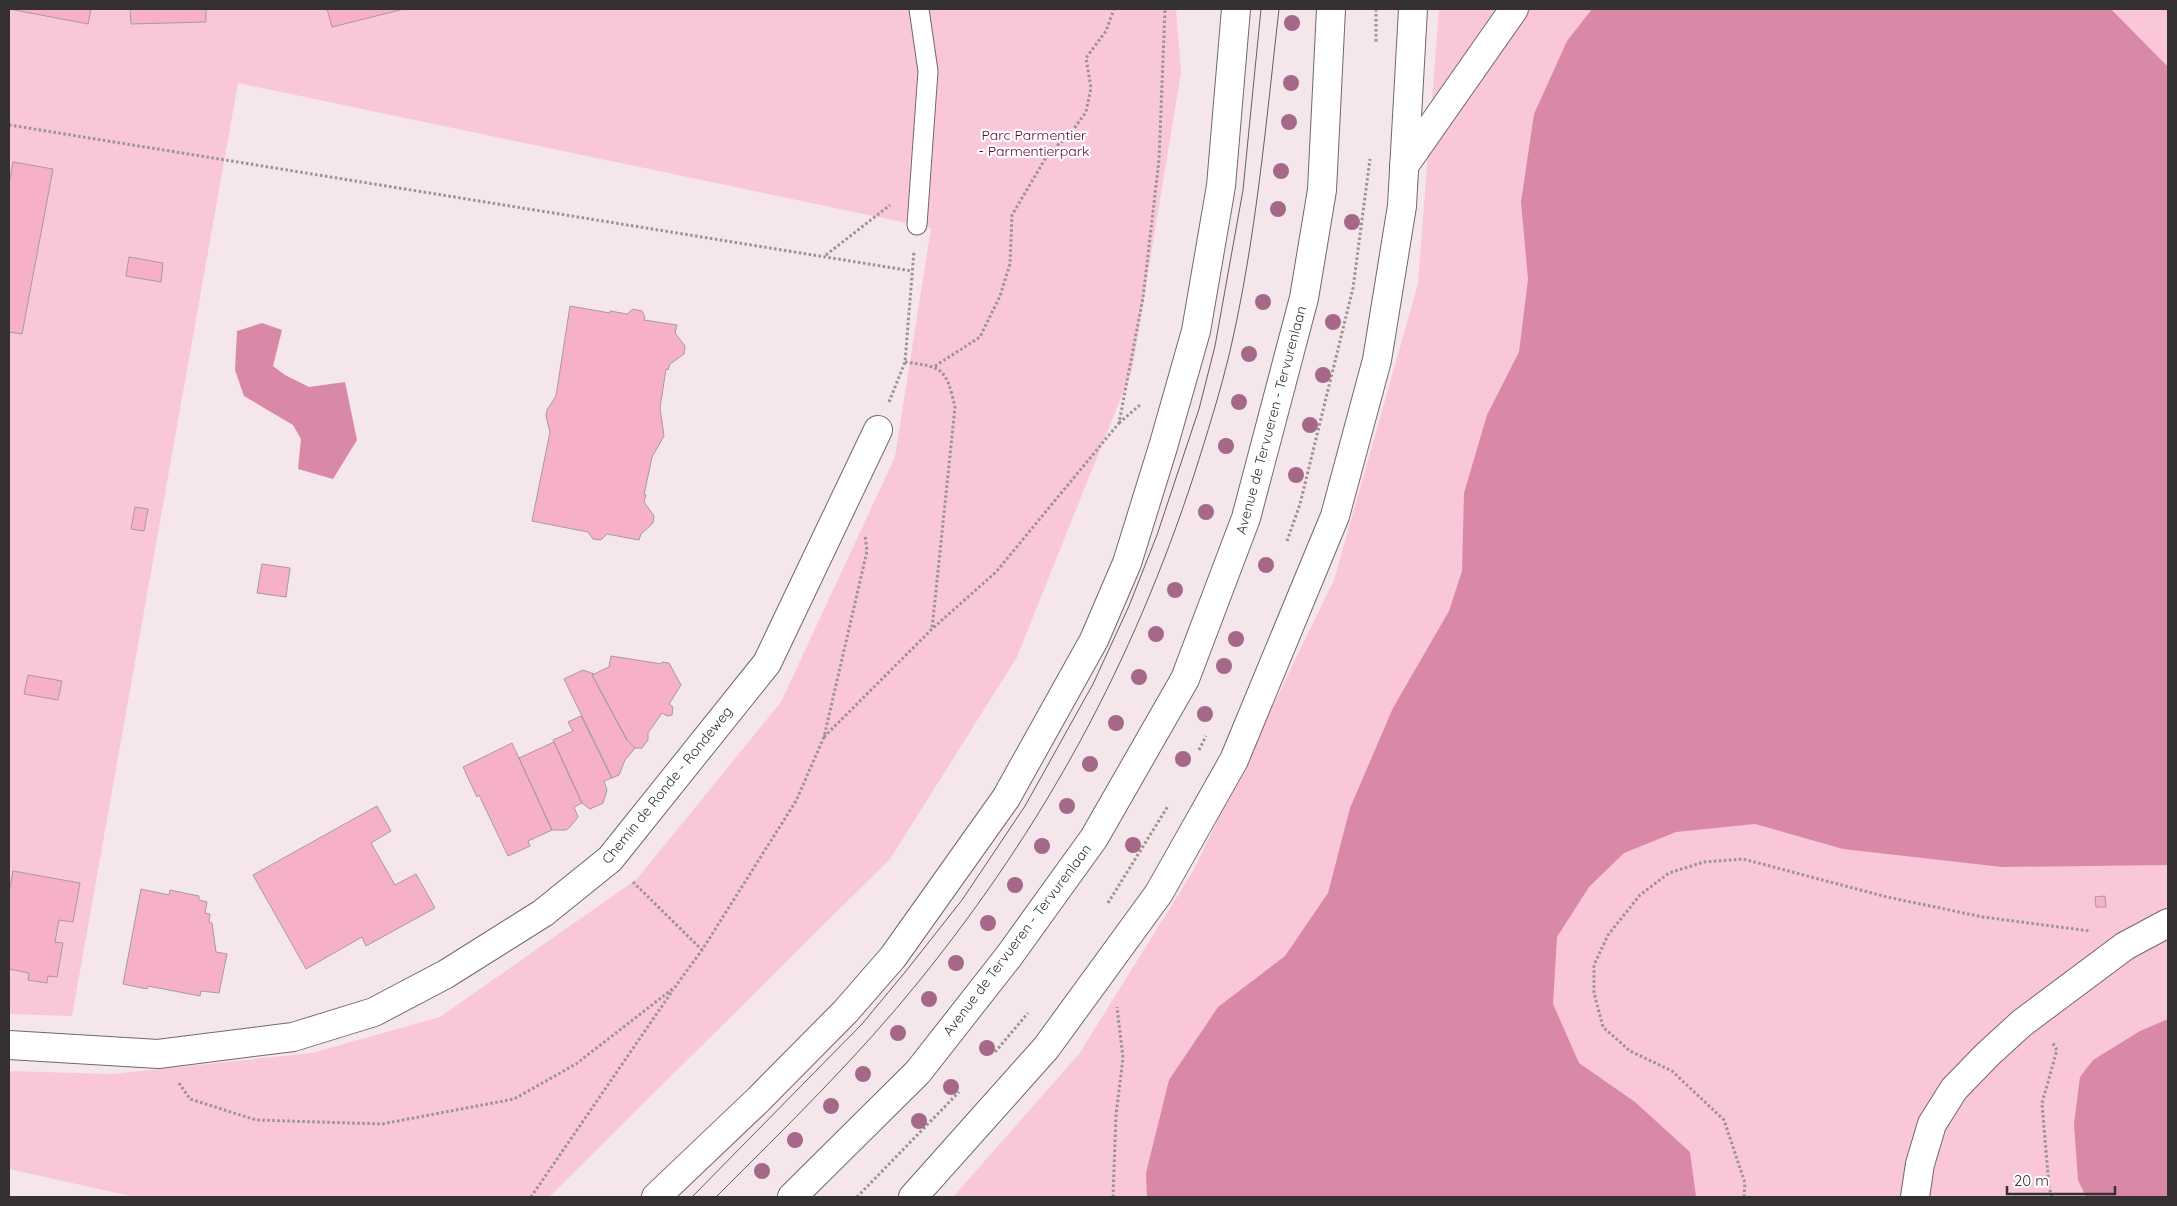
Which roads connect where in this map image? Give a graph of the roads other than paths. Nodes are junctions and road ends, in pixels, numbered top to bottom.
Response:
1 (920, 9) edge
2 (1236, 9) edge
3 (1331, 9) edge
4 (1413, 9) edge
5 (1514, 9) edge
6 (1404, 166) junction
7 (917, 226) road end
8 (878, 430) road end
9 (2168, 923) edge
10 (9, 1045) edge
11 (656, 1197) edge
12 (792, 1197) edge
13 (913, 1197) edge
14 (1915, 1197) edge

1 - 7 lane
2 - 11 main road
3 - 12 main road, Avenue de Tervueren - Tervurenlaan
4 - 6 main road
5 - 6 main road
6 - 13 main road
8 - 10 main road, Chemin de Ronde - Rondeweg
9 - 14 main road

